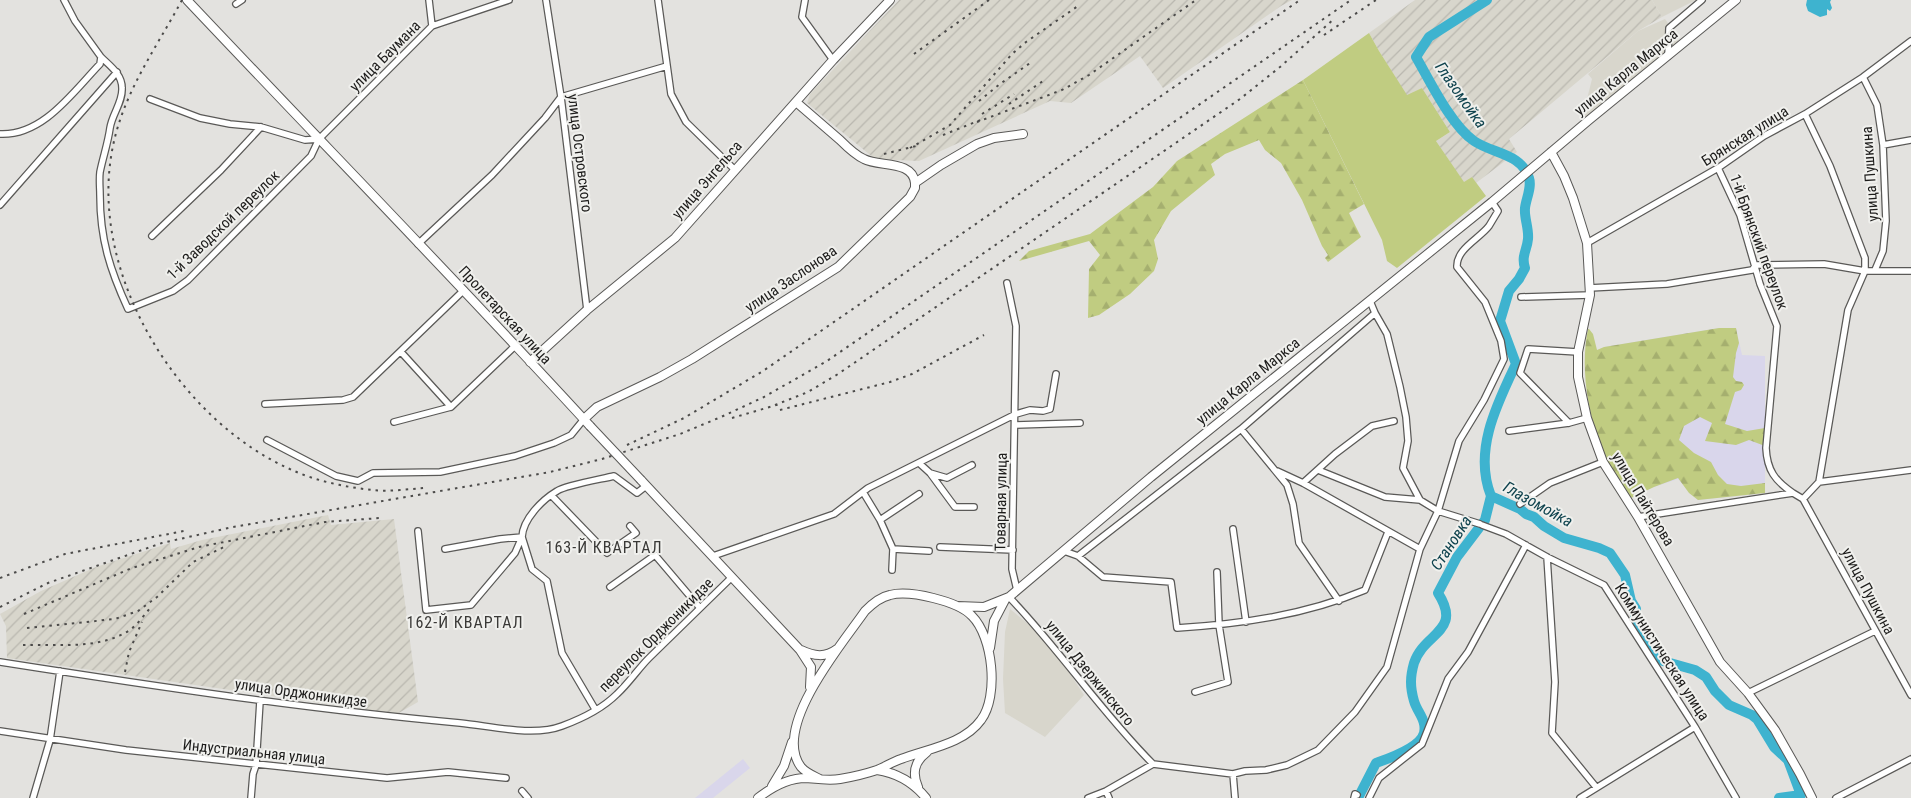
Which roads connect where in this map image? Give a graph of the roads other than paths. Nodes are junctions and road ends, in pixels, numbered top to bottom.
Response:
1 (64, 0) edge
2 (242, 0) edge
3 (429, 0) edge
4 (509, 0) edge
5 (546, 0) edge
6 (658, 0) edge
7 (805, 0) edge
8 (890, 0) edge
9 (1702, 0) edge
10 (1736, 0) edge
11 (189, 1) edge
12 (236, 4) dead end
13 (432, 26) junction
14 (1911, 41) edge
15 (1668, 56) junction
16 (101, 57) junction
17 (833, 60) junction
18 (667, 66) junction
19 (117, 72) junction
20 (1863, 77) junction
21 (560, 97) junction
22 (150, 99) dead end
23 (796, 102) junction
24 (1805, 114) junction
25 (261, 127) junction
26 (0, 134) edge
27 (1022, 134) dead end
28 (319, 139) junction
29 (1911, 140) edge
30 (1883, 145) junction
31 (1551, 152) junction
32 (1718, 168) junction
33 (735, 170) junction
34 (915, 183) junction
35 (1492, 202) junction
36 (0, 205) edge
37 (152, 236) dead end
38 (1586, 243) junction
39 (418, 244) junction
40 (1756, 265) junction
41 (1875, 270) junction
42 (1865, 271) junction
43 (1911, 271) edge
44 (1007, 283) dead end
45 (464, 290) junction
46 (1589, 292) junction
47 (1521, 297) dead end
48 (1370, 301) junction
49 (587, 310) junction
50 (1375, 313) junction
51 (515, 346) junction
52 (400, 352) junction
53 (1578, 352) junction
54 (530, 362) junction
55 (1056, 374) dead end
56 (265, 404) dead end
57 (451, 407) junction
58 (1016, 414) junction
59 (1587, 418) junction
60 (584, 419) junction
61 (1394, 420) dead end
62 (394, 422) dead end
63 (1080, 423) dead end
64 (1569, 423) junction
65 (1016, 425) junction
66 (1241, 429) junction
67 (1509, 431) dead end
68 (267, 440) dead end
69 (1603, 462) junction
70 (919, 463) junction
71 (972, 464) dead end
72 (1274, 470) junction
73 (1318, 470) junction
74 (1911, 470) edge
75 (930, 473) junction
76 (1819, 482) junction
77 (643, 483) junction
78 (1303, 483) junction
79 (863, 492) junction
80 (1793, 493) junction
81 (920, 494) dead end
82 (552, 496) junction
83 (1803, 499) junction
84 (1420, 500) junction
85 (1520, 504) dead end
86 (974, 507) dead end
87 (1438, 511) junction
88 (1638, 517) junction
89 (880, 520) junction
90 (630, 526) dead end
91 (1233, 529) dead end
92 (418, 531) dead end
93 (1388, 532) junction
94 (522, 537) junction
95 (1526, 545) junction
96 (940, 547) dead end
97 (445, 549) dead end
98 (893, 549) junction
99 (1420, 549) junction
100 (1013, 550) junction
101 (929, 551) dead end
102 (1064, 551) junction
103 (714, 556) junction
104 (1078, 556) junction
105 (1547, 558) junction
106 (892, 570) dead end
107 (1217, 572) dead end
108 (732, 577) junction
109 (610, 588) dead end
110 (1017, 590) junction
111 (1007, 598) junction
112 (1339, 601) junction
113 (958, 606) junction
114 (700, 608) junction
115 (1246, 622) junction
116 (1220, 625) junction
117 (1875, 630) junction
118 (840, 646) junction
119 (800, 650) junction
120 (990, 655) junction
121 (0, 662) edge
122 (60, 671) junction
123 (809, 691) junction
124 (1196, 692) dead end
125 (1748, 693) junction
126 (1911, 695) edge
127 (260, 701) junction
128 (595, 709) junction
129 (1695, 727) junction
130 (0, 731) edge
131 (794, 736) junction
132 (50, 740) junction
133 (931, 749) junction
134 (1911, 759) edge
135 (1153, 764) junction
136 (256, 765) junction
137 (877, 770) junction
138 (1233, 774) junction
139 (506, 778) dead end
140 (820, 780) junction
141 (918, 787) junction
142 (1596, 788) junction
143 (769, 790) junction
144 (522, 791) dead end
145 (1106, 791) junction
146 (1362, 797) edge
147 (33, 798) edge
148 (252, 798) edge
149 (528, 798) edge
150 (758, 798) edge
151 (926, 798) edge
152 (1088, 798) edge
153 (1109, 798) edge
154 (1235, 798) edge
155 (1580, 798) edge
156 (1736, 798) edge
157 (1812, 798) edge
158 (1836, 798) edge

1 - 16 street
2 - 12 street
3 - 13 street
4 - 13 street, улица Баумана
5 - 21 street, улица Островского
6 - 18 street
7 - 17 street
8 - 17 main road, улица Энгельса
9 - 15 street
10 - 15 main road, улица Карла Маркса
11 - 28 main road, Пролетарская улица
13 - 28 street, улица Баумана
14 - 20 street, Брянская улица
15 - 31 main road, улица Карла Маркса
16 - 19 street
16 - 26 street
17 - 23 main road, улица Энгельса
18 - 21 street
18 - 33 street
19 - 28 street, 1-й Заводской переулок
19 - 36 street
20 - 24 street, Брянская улица
20 - 30 street, улица Пушкина
21 - 39 street
21 - 49 street, улица Островского
22 - 25 street
23 - 33 main road, улица Энгельса
23 - 34 main road
24 - 32 street, Брянская улица
24 - 42 street
25 - 28 street
25 - 37 street
27 - 34 main road, улица Заслонова
28 - 39 main road, Пролетарская улица
29 - 30 street
30 - 41 street, улица Пушкина
31 - 35 main road, улица Карла Маркса
31 - 38 main road, улица Пайтерова
32 - 38 street, Брянская улица
32 - 40 street, 1-й Брянский переулок
33 - 49 main road, улица Энгельса
34 - 60 main road, улица Заслонова
35 - 48 main road, улица Карла Маркса
35 - 87 street
38 - 46 main road, улица Пайтерова
39 - 45 main road, Пролетарская улица
40 - 42 street
40 - 46 street
40 - 80 street, 1-й Брянский переулок
41 - 42 street
41 - 43 street
42 - 76 street
44 - 58 street, Товарная улица
45 - 51 main road, Пролетарская улица
45 - 52 street
46 - 47 street
46 - 53 main road, улица Пайтерова
48 - 50 street
48 - 102 main road, улица Карла Маркса
49 - 54 main road, улица Энгельса
50 - 66 street, улица Карла Маркса
50 - 84 street
51 - 54 main road, Пролетарская улица
51 - 57 street
52 - 56 street
52 - 57 street
53 - 59 main road, улица Пайтерова
53 - 64 street
54 - 60 main road, Пролетарская улица
55 - 58 street
57 - 62 street
58 - 65 street, Товарная улица
58 - 70 street
59 - 64 street
59 - 69 main road, улица Пайтерова
60 - 68 street
60 - 77 main road, Пролетарская улица, bridge
61 - 73 street
63 - 65 street
64 - 67 street
65 - 100 street, Товарная улица
66 - 72 street
66 - 104 street, улица Карла Маркса
69 - 85 street
69 - 88 main road, улица Пайтерова
70 - 75 street
70 - 79 street
71 - 75 street
72 - 78 street
72 - 112 street
73 - 78 street
73 - 84 street, Коммунистическая улица
74 - 76 street
75 - 86 street
76 - 83 street
77 - 82 street
77 - 103 main road, Пролетарская улица
78 - 93 street
79 - 89 street
79 - 103 street
80 - 83 street, 1-й Брянский переулок
80 - 88 street
81 - 89 street
82 - 90 street
82 - 94 street
83 - 117 street, улица Пушкина
84 - 87 street, Коммунистическая улица
87 - 95 street, Коммунистическая улица
87 - 99 street
88 - 125 main road, улица Пайтерова
89 - 98 street
91 - 115 street
92 - 94 street
93 - 99 street
93 - 112 street
94 - 97 street
94 - 128 street
95 - 105 street, Коммунистическая улица
95 - 146 street
96 - 100 street
98 - 101 street
98 - 106 street
99 - 138 street
100 - 110 street, Товарная улица
102 - 104 street
102 - 110 main road, улица Карла Маркса
103 - 108 main road, Пролетарская улица
104 - 116 street
105 - 129 street, Коммунистическая улица
105 - 142 street
107 - 116 street
108 - 114 street, переулок Орджоникидзе
108 - 119 main road, Пролетарская улица
109 - 114 street
110 - 111 main road, улица Карла Маркса
111 - 113 main road, улица Карла Маркса
111 - 120 main road, улица Карла Маркса
111 - 135 street, улица Дзержинского
112 - 115 street
113 - 118 main road
113 - 120 main road
114 - 128 street, переулок Орджоникидзе
115 - 116 street
116 - 124 street
117 - 125 street
117 - 126 street, улица Пушкина
118 - 119 main road
118 - 123 main road
119 - 123 main road, Пролетарская улица
120 - 133 main road
121 - 122 street, улица Орджоникидзе
122 - 127 street, улица Орджоникидзе
122 - 132 street
123 - 131 main road
125 - 157 main road, улица Пайтерова
127 - 128 street, улица Орджоникидзе
127 - 136 street
129 - 142 street
129 - 156 street, Коммунистическая улица
130 - 132 street, Индустриальная улица
131 - 140 main road
131 - 143 main road
132 - 136 street, Индустриальная улица
132 - 147 street
133 - 137 main road
133 - 141 main road
134 - 158 street
135 - 138 street
135 - 145 street
136 - 139 street, Индустриальная улица
136 - 148 street
137 - 140 main road
137 - 141 main road
138 - 154 street
140 - 143 main road
141 - 151 main road
142 - 155 street
143 - 150 main road
144 - 149 street
145 - 152 street
145 - 153 street

